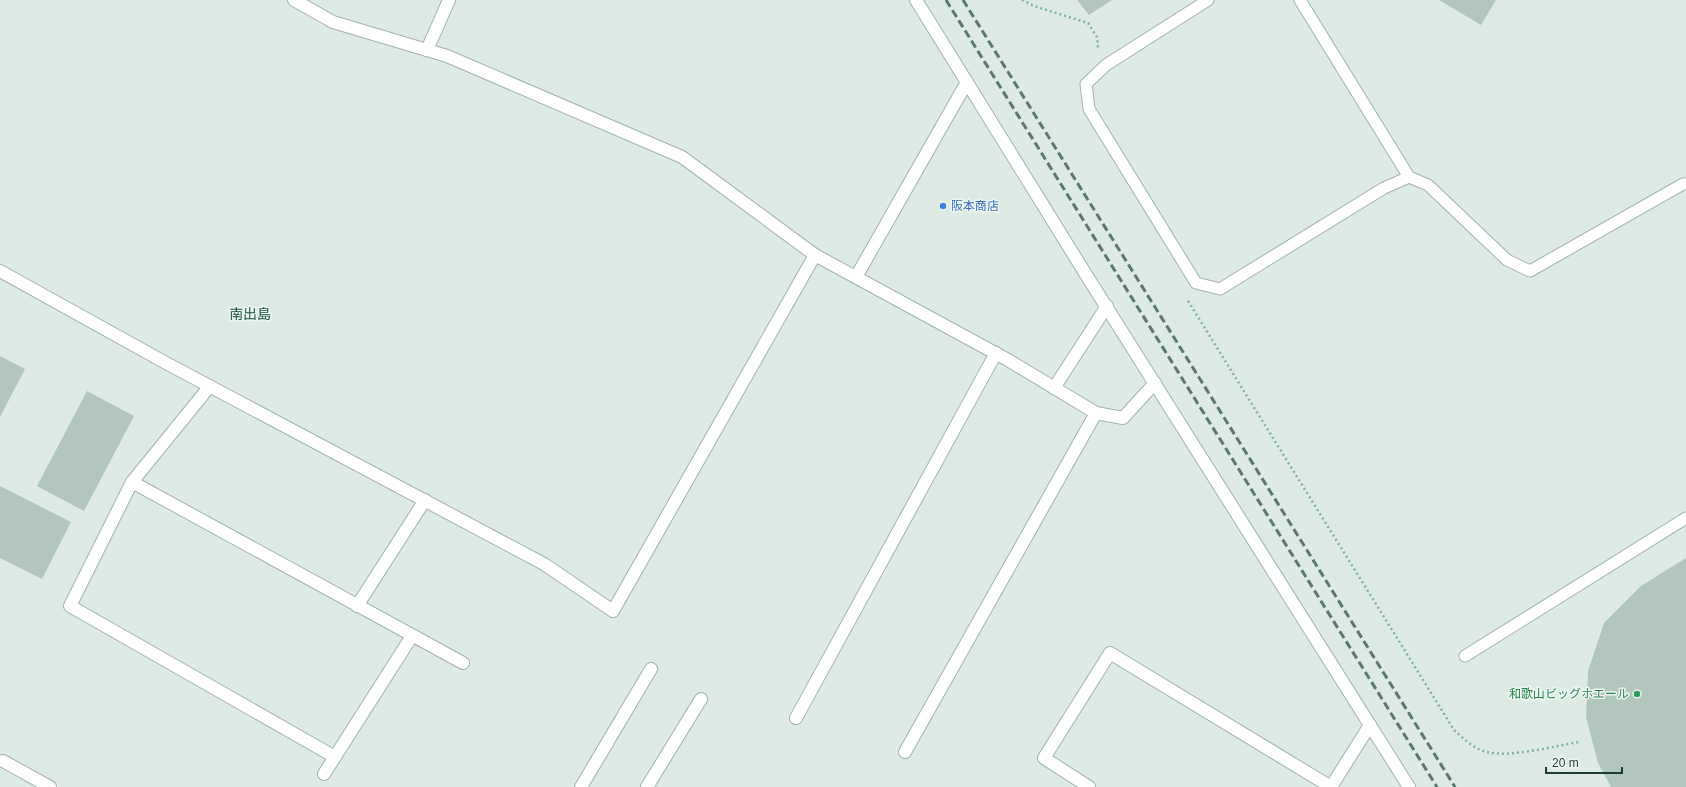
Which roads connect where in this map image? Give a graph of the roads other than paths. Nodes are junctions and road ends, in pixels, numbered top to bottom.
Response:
1 (294, 0) edge
2 (449, 0) edge
3 (916, 0) edge
4 (1208, 0) edge
5 (1300, 0) edge
6 (427, 50) junction
7 (967, 82) junction
8 (1409, 178) junction
9 (1686, 184) edge
10 (815, 255) junction
11 (0, 271) edge
12 (856, 277) junction
13 (1107, 306) junction
14 (996, 353) junction
15 (1155, 383) junction
16 (210, 386) junction
17 (1054, 388) junction
18 (1096, 413) junction
19 (132, 482) junction
20 (425, 500) junction
21 (1686, 518) edge
22 (357, 606) junction
23 (412, 636) junction
24 (1465, 656) dead end
25 (463, 663) dead end
26 (651, 669) dead end
27 (701, 699) dead end
28 (796, 718) dead end
29 (1370, 725) junction
30 (905, 752) dead end
31 (335, 757) junction
32 (1, 762) edge
33 (324, 774) dead end
34 (50, 787) edge
35 (581, 787) edge
36 (647, 787) edge
37 (1089, 787) edge
38 (1331, 787) edge
39 (1409, 787) edge

1 - 6 street
2 - 6 street
3 - 7 street
4 - 8 lane
5 - 8 lane
6 - 10 street
7 - 12 street
7 - 13 street
8 - 9 lane
10 - 12 street
10 - 20 street
11 - 16 street
12 - 14 street
13 - 15 street
13 - 17 street
14 - 17 street
14 - 28 street
15 - 18 street
15 - 29 street
16 - 19 street
16 - 20 street
17 - 18 street
18 - 30 street
19 - 22 street
19 - 31 street
20 - 22 street
21 - 24 lane
22 - 23 street
23 - 25 street
23 - 31 street
26 - 35 street
27 - 36 street
29 - 38 street
29 - 39 street
31 - 33 street
32 - 34 street
37 - 38 street

